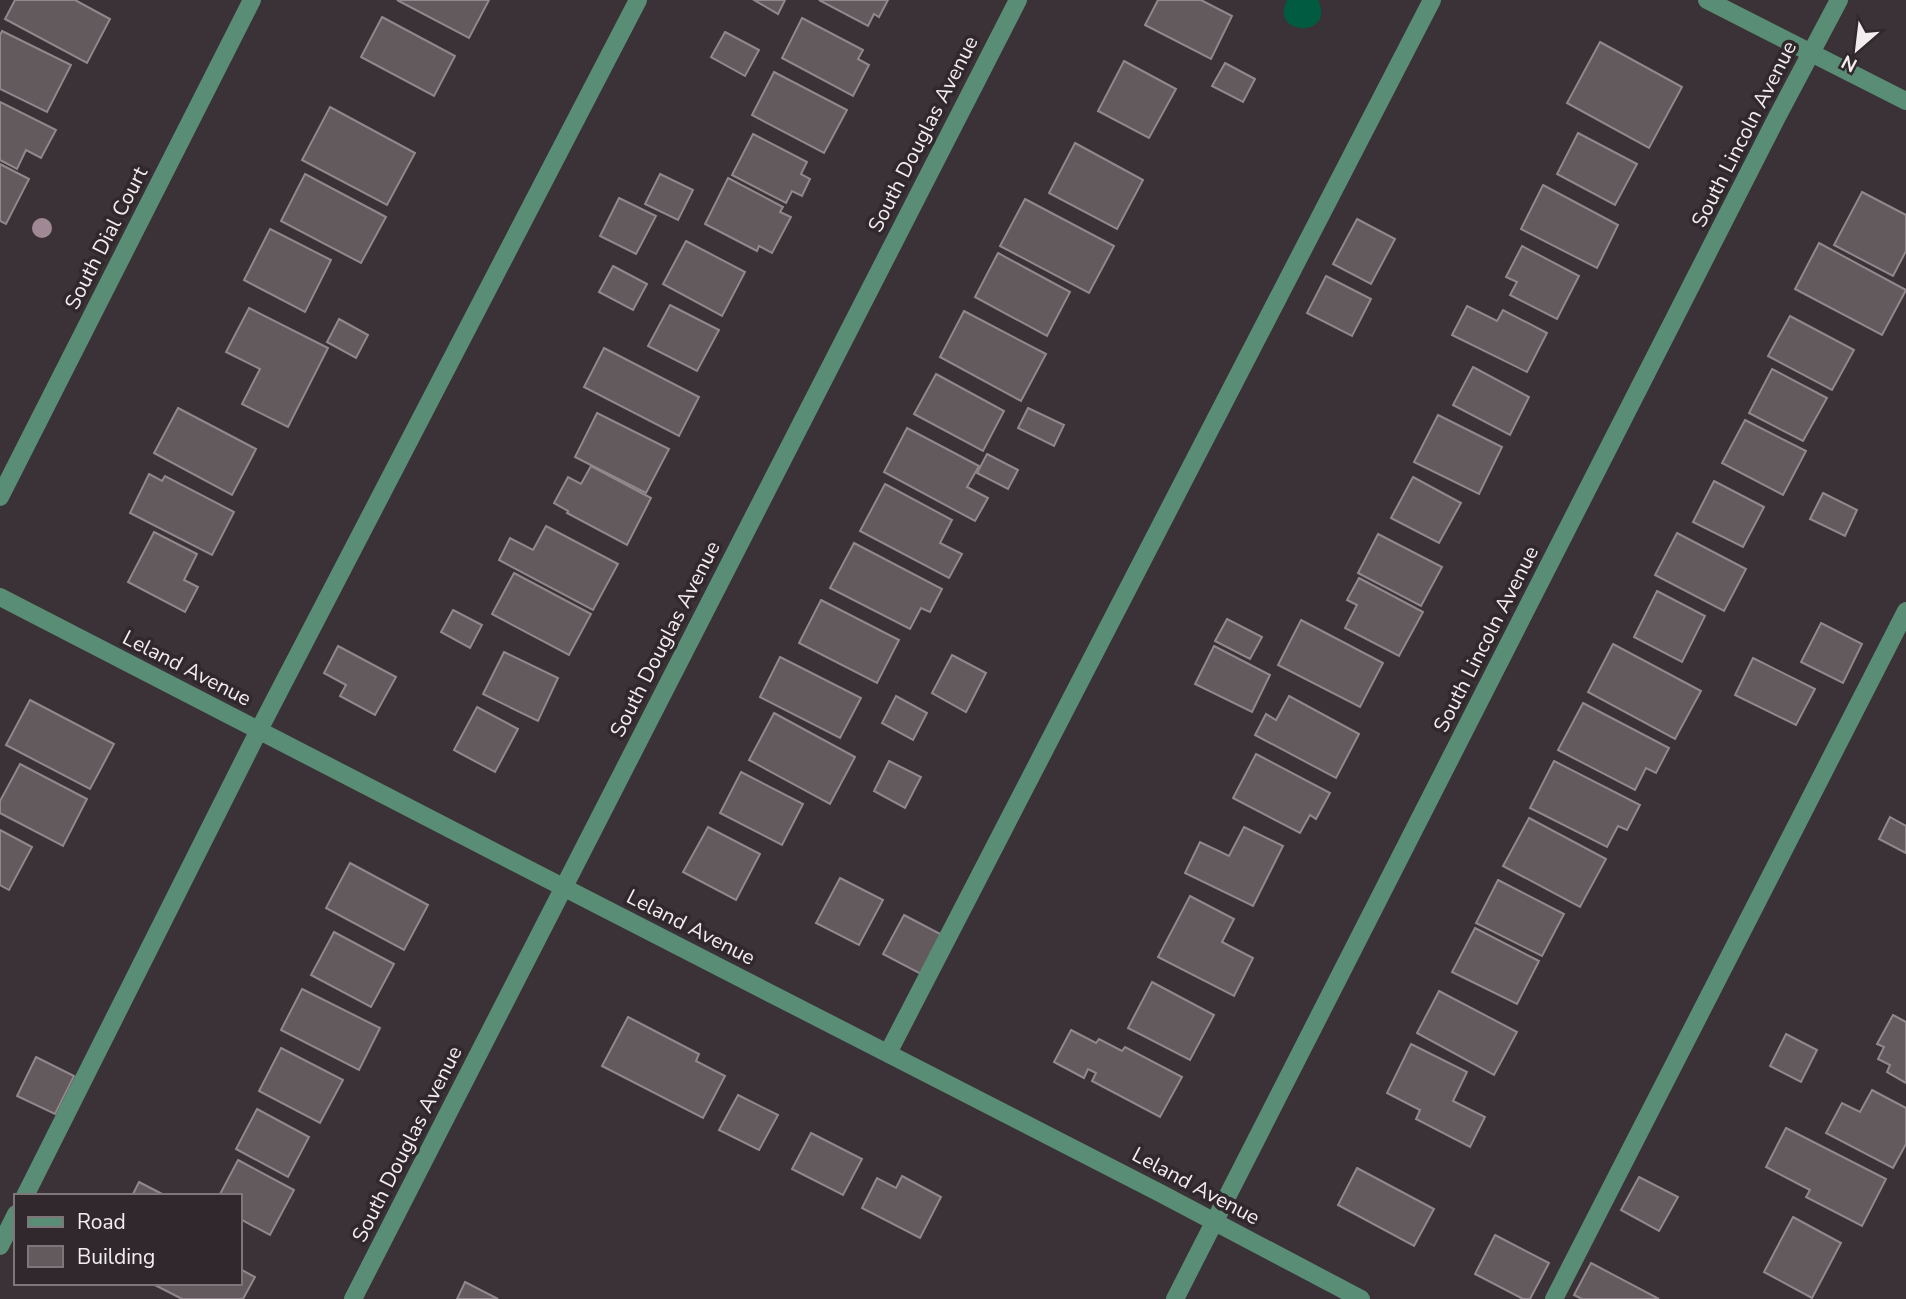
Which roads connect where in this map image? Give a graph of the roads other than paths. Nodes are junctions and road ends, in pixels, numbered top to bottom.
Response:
1 (252, 0) edge
2 (638, 0) edge
3 (1018, 0) edge
4 (1432, 0) edge
5 (1707, 0) edge
6 (1839, 0) edge
7 (1811, 53) junction
8 (1906, 102) edge
9 (0, 497) edge
10 (0, 597) edge
11 (1906, 611) edge
12 (260, 730) junction
13 (563, 887) junction
14 (888, 1053) junction
15 (26, 1194) edge
16 (14, 1218) edge
17 (1214, 1221) junction
18 (0, 1245) edge
19 (353, 1299) edge
20 (1175, 1299) edge
21 (1362, 1299) edge
22 (1554, 1299) edge

1 - 9 street, South Dial Court
2 - 12 street
3 - 13 street, South Douglas Avenue
4 - 14 street
5 - 7 street
6 - 7 street, South Lincoln Avenue
7 - 8 street
7 - 17 street, South Lincoln Avenue
10 - 12 street, Leland Avenue
11 - 22 street
12 - 13 street, Leland Avenue
12 - 15 street
13 - 14 street, Leland Avenue
13 - 19 street, South Douglas Avenue
14 - 17 street, Leland Avenue
16 - 18 street
17 - 20 street, South Lincoln Avenue
17 - 21 street, Leland Avenue

